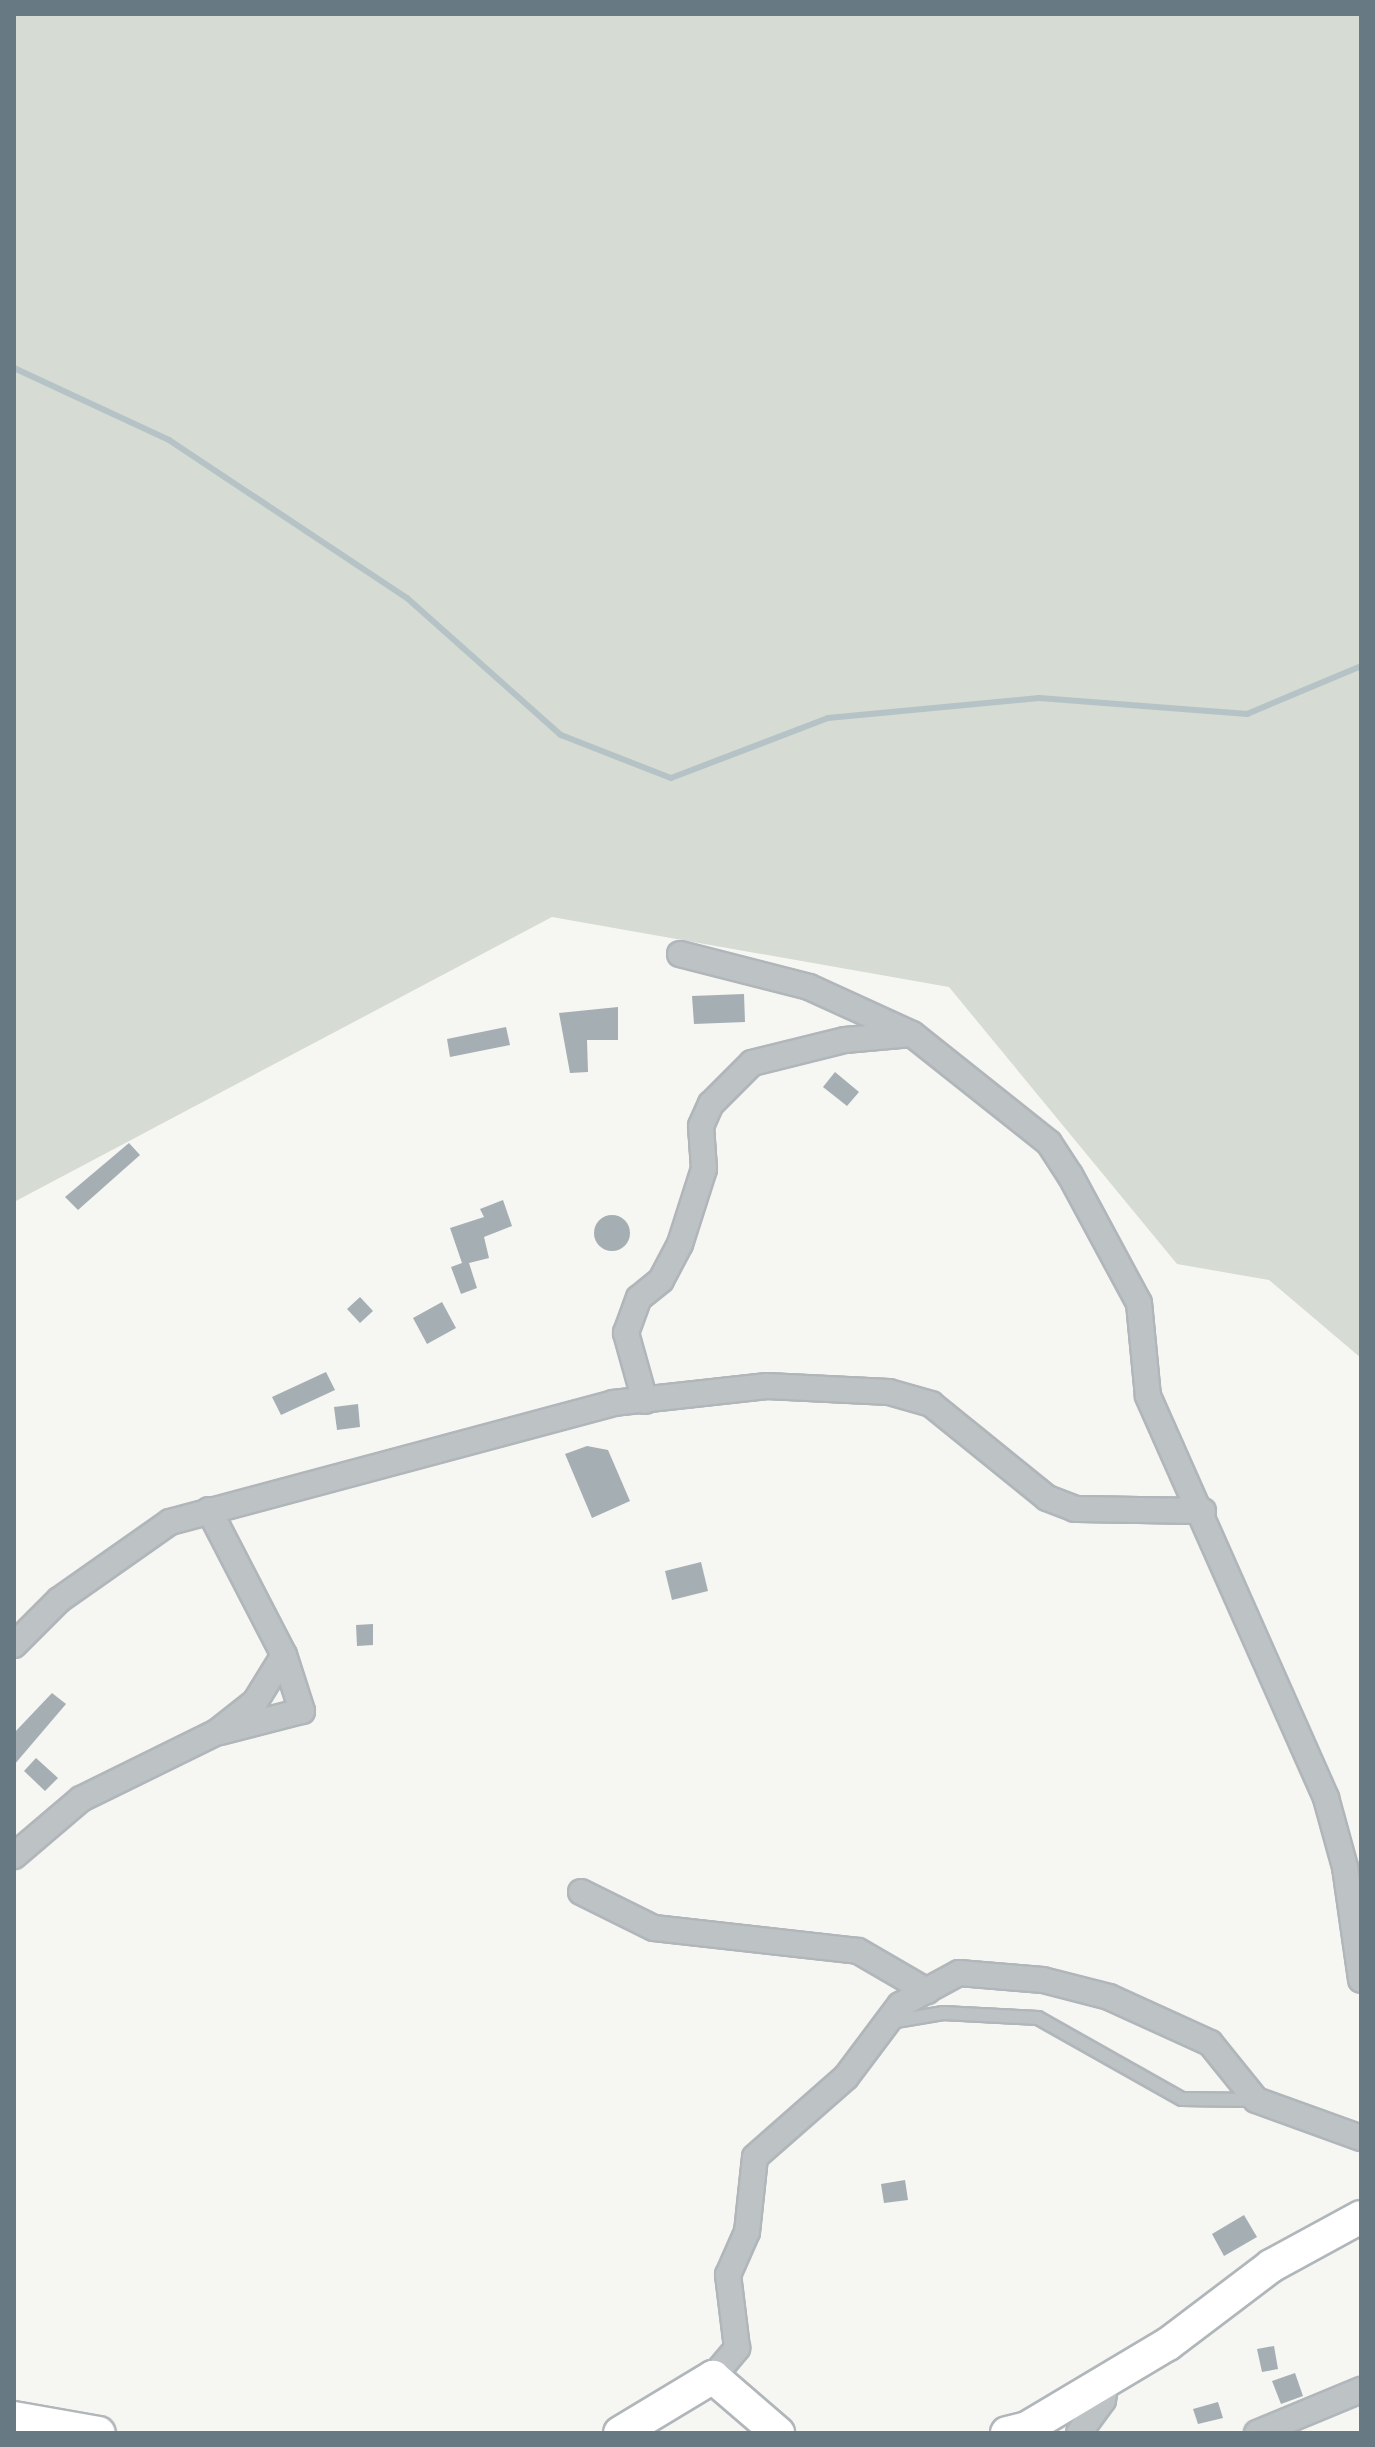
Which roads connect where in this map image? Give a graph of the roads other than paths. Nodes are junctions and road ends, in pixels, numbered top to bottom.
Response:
1 (680, 954) dead end
2 (912, 1034) junction
3 (645, 1401) junction
4 (209, 1510) junction
5 (1203, 1511) junction
6 (14, 1645) edge
7 (284, 1655) junction
8 (217, 1732) junction
9 (14, 1856) edge
10 (581, 1892) dead end
11 (1361, 1980) edge
12 (927, 1991) junction
13 (884, 2023) junction
14 (1256, 2100) junction
15 (1361, 2138) edge
16 (1361, 2217) edge
17 (713, 2377) junction
18 (1106, 2381) junction
19 (1361, 2390) edge
20 (14, 2418) edge
21 (99, 2433) edge
22 (620, 2433) edge
23 (778, 2433) edge
24 (1007, 2433) edge
25 (1079, 2433) edge
26 (1257, 2433) edge

1 - 2 street
2 - 3 street
2 - 5 street
3 - 4 street
3 - 5 street
4 - 6 street
4 - 7 street
5 - 11 street
7 - 8 street
7 - 8 street
8 - 9 street
10 - 12 street
12 - 13 street
12 - 14 street
13 - 14 lane
13 - 17 street
14 - 15 street
16 - 18 street
17 - 22 street
17 - 23 street
18 - 24 street
18 - 25 street
19 - 26 street
20 - 21 street

